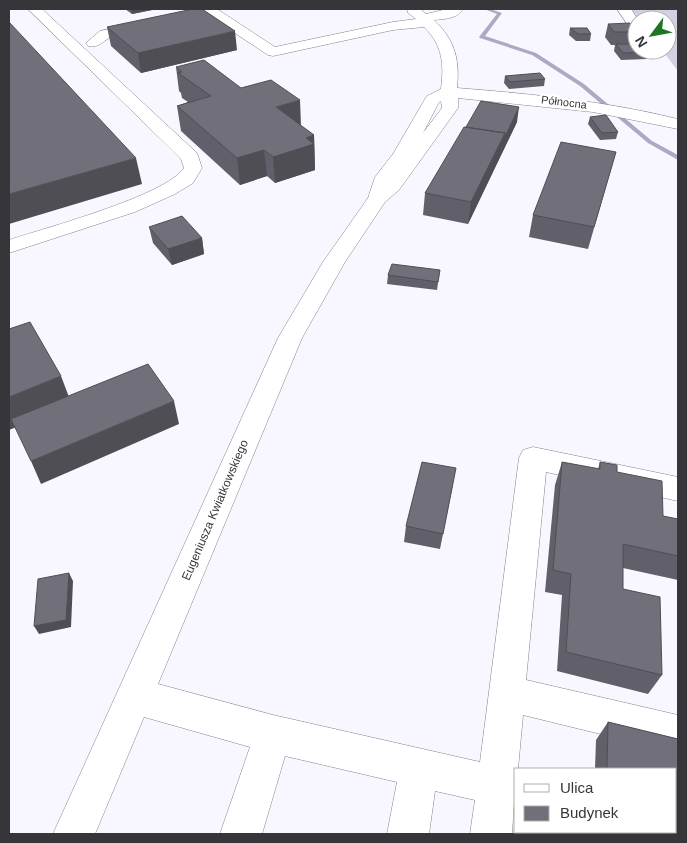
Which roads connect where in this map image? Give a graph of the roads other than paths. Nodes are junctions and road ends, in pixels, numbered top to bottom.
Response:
1 (35, 9) edge
2 (454, 9) edge
3 (421, 16) edge
4 (93, 43) dead end
5 (449, 92) junction
6 (678, 124) edge
7 (9, 247) edge
8 (678, 489) edge
9 (506, 693) junction
10 (134, 696) junction
11 (273, 734) junction
12 (678, 734) edge
13 (419, 768) junction
14 (495, 785) junction
15 (74, 834) edge
16 (241, 834) edge
17 (408, 834) edge
18 (491, 834) edge

1 - 7 street
2 - 3 street
3 - 4 street
3 - 5 street, Eugeniusza Kwiatkowskiego
5 - 6 street, Północna
5 - 10 street, Eugeniusza Kwiatkowskiego
8 - 9 street
9 - 12 street
9 - 14 street
10 - 11 street
10 - 15 street, Eugeniusza Kwiatkowskiego
11 - 13 street
11 - 16 street
13 - 14 street
13 - 17 street
14 - 18 street

